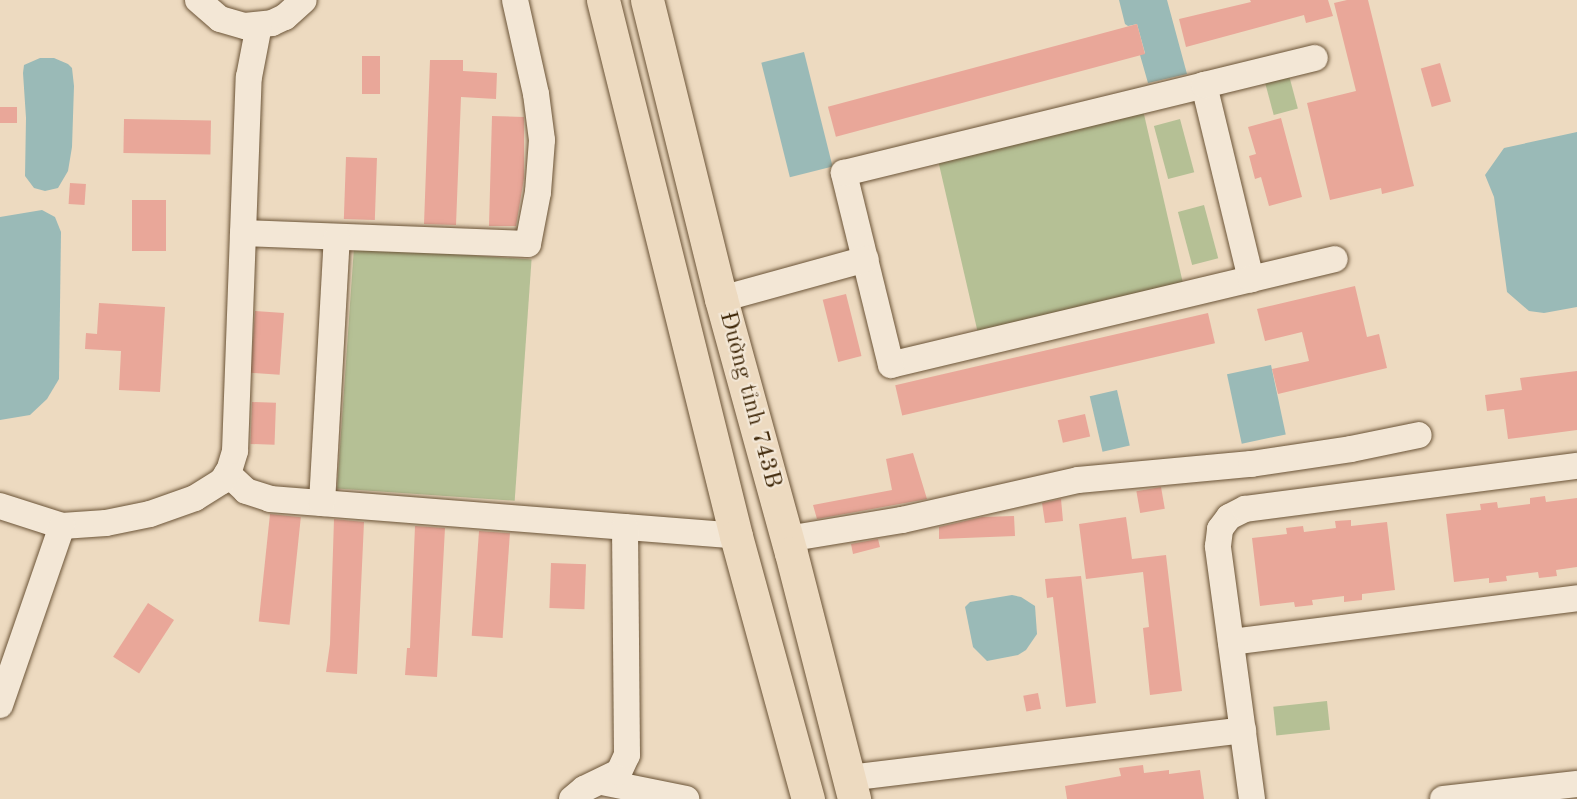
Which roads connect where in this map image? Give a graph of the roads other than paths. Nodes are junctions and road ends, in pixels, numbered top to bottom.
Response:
1 (198, 0) edge
2 (304, 0) edge
3 (516, 0) edge
4 (603, 0) edge
5 (647, 0) edge
6 (259, 26) junction
7 (1315, 58) dead end
8 (1204, 85) junction
9 (243, 233) junction
10 (337, 237) junction
11 (1335, 259) dead end
12 (867, 267) junction
13 (1251, 279) junction
14 (723, 306) junction
15 (1419, 435) dead end
16 (1577, 466) edge
17 (227, 473) junction
18 (322, 503) junction
19 (0, 506) edge
20 (62, 526) junction
21 (625, 527) junction
22 (736, 536) junction
23 (787, 539) junction
24 (1577, 598) edge
25 (1231, 642) junction
26 (0, 705) edge
27 (1243, 730) junction
28 (602, 782) junction
29 (1577, 784) edge
30 (851, 789) edge
31 (572, 799) edge
32 (686, 799) edge
33 (808, 799) edge
34 (1252, 799) edge
35 (1443, 799) edge

1 - 6 lane
2 - 6 lane
3 - 10 lane
4 - 22 main road, Đường tỉnh 743B
5 - 14 main road, Đường tỉnh 743B
6 - 9 lane
7 - 8 lane
8 - 12 lane
8 - 13 lane
9 - 10 lane
9 - 17 lane
10 - 18 lane
11 - 13 lane
12 - 13 lane
12 - 14 lane
14 - 23 main road, Đường tỉnh 743B
15 - 23 lane
16 - 25 lane
17 - 18 lane
17 - 20 lane
18 - 21 lane
19 - 20 lane
20 - 26 lane
21 - 22 lane
21 - 28 lane
22 - 23 main road
22 - 33 main road, Đường tỉnh 743B
23 - 30 main road, Đường tỉnh 743B
24 - 25 lane
25 - 27 lane
27 - 30 lane
27 - 34 lane
28 - 31 lane
28 - 32 lane
29 - 35 lane

